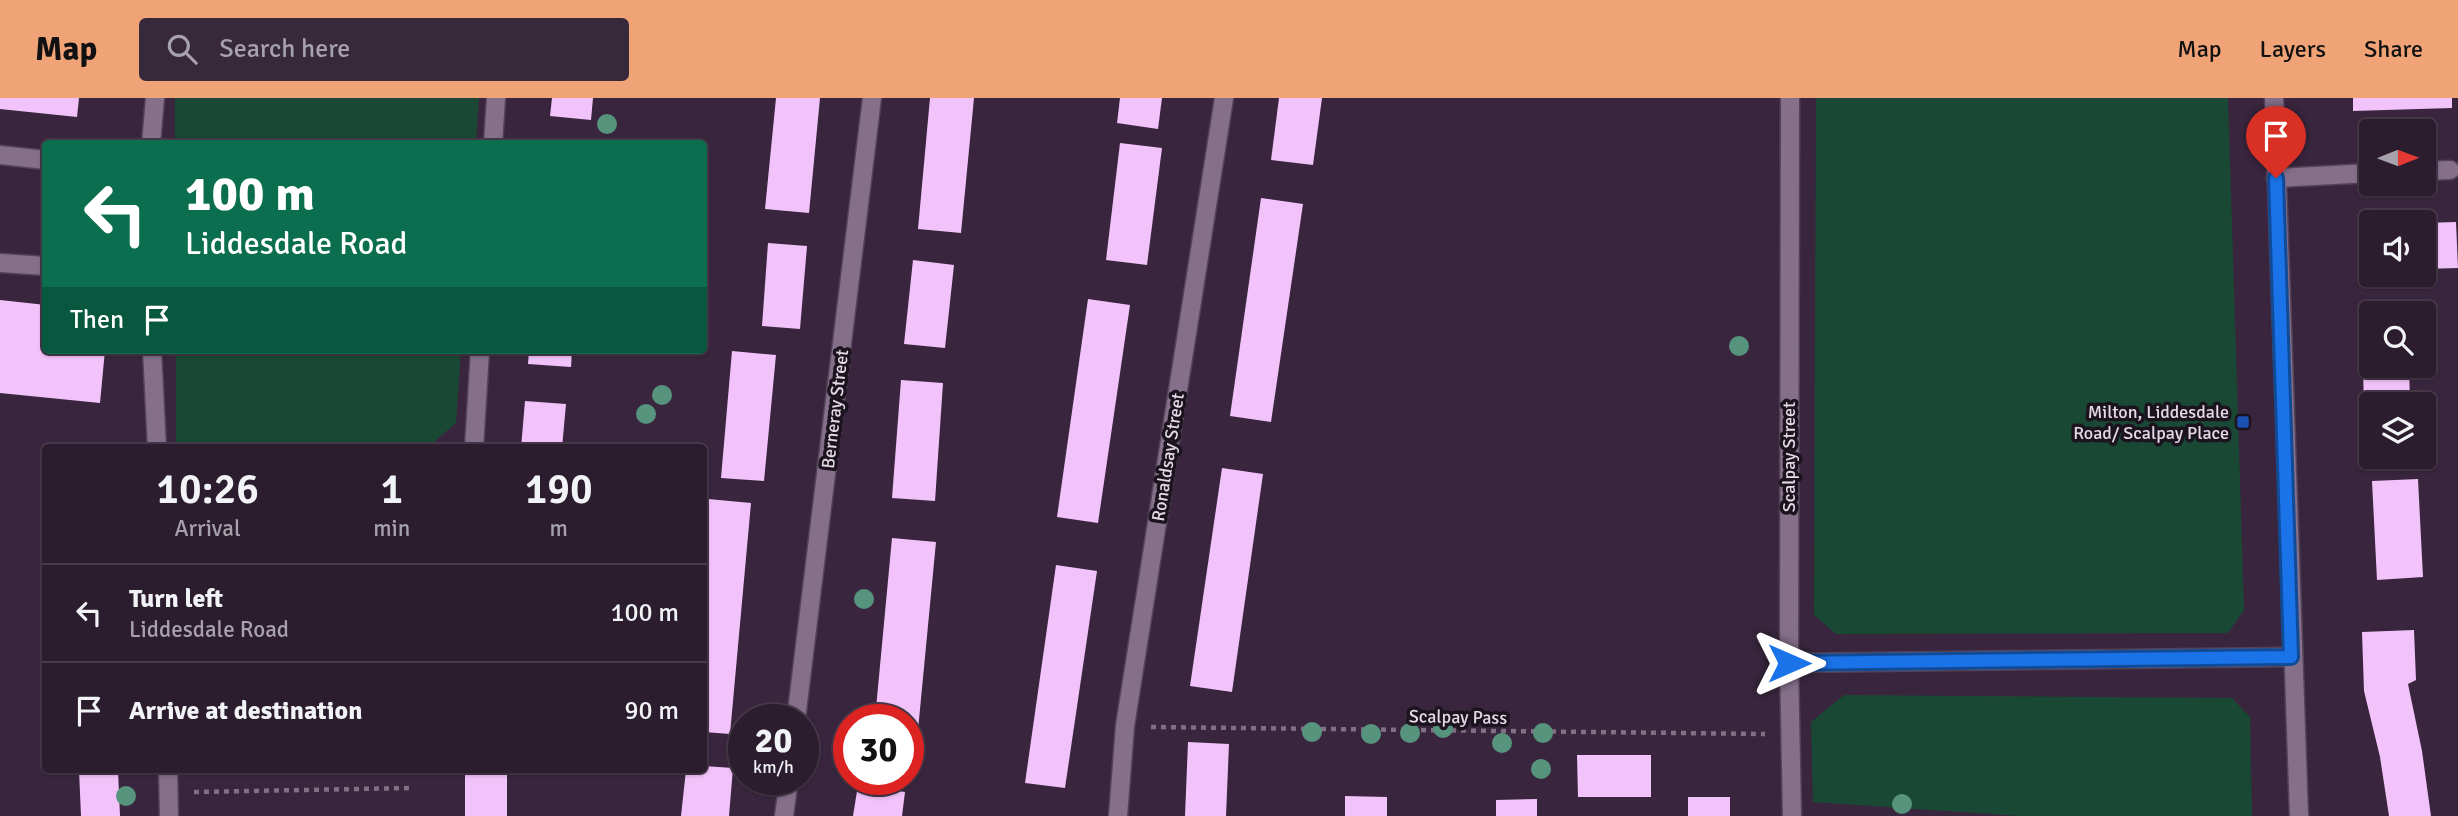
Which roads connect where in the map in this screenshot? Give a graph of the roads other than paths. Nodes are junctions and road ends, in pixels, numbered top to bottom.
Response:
1 (155, 98) edge
2 (496, 98) edge
3 (872, 98) edge
4 (1224, 98) edge
5 (1790, 98) edge
6 (2274, 98) edge
7 (151, 140) edge
8 (493, 140) edge
9 (0, 155) edge
10 (42, 160) edge
11 (2449, 170) dead end
12 (2436, 171) edge
13 (2359, 174) edge
14 (2276, 178) junction
15 (0, 263) edge
16 (42, 266) edge
17 (152, 354) edge
18 (480, 354) edge
19 (157, 444) edge
20 (474, 444) edge
21 (2291, 657) junction
22 (1789, 663) junction
23 (798, 704) edge
24 (168, 773) edge
25 (787, 795) edge
26 (169, 816) edge
27 (784, 816) edge
28 (1118, 816) edge
29 (1792, 816) edge
30 (2299, 816) edge

1 - 7 street
2 - 8 street
3 - 23 street, Berneray Street
4 - 28 street, Ronaldsay Street
5 - 22 street, Scalpay Street
6 - 14 street
9 - 10 street
11 - 12 street
13 - 14 street
14 - 21 street
15 - 16 street
17 - 19 street
18 - 20 street
21 - 22 street
21 - 30 street
22 - 29 street, Scalpay Street
24 - 26 street
25 - 27 street

